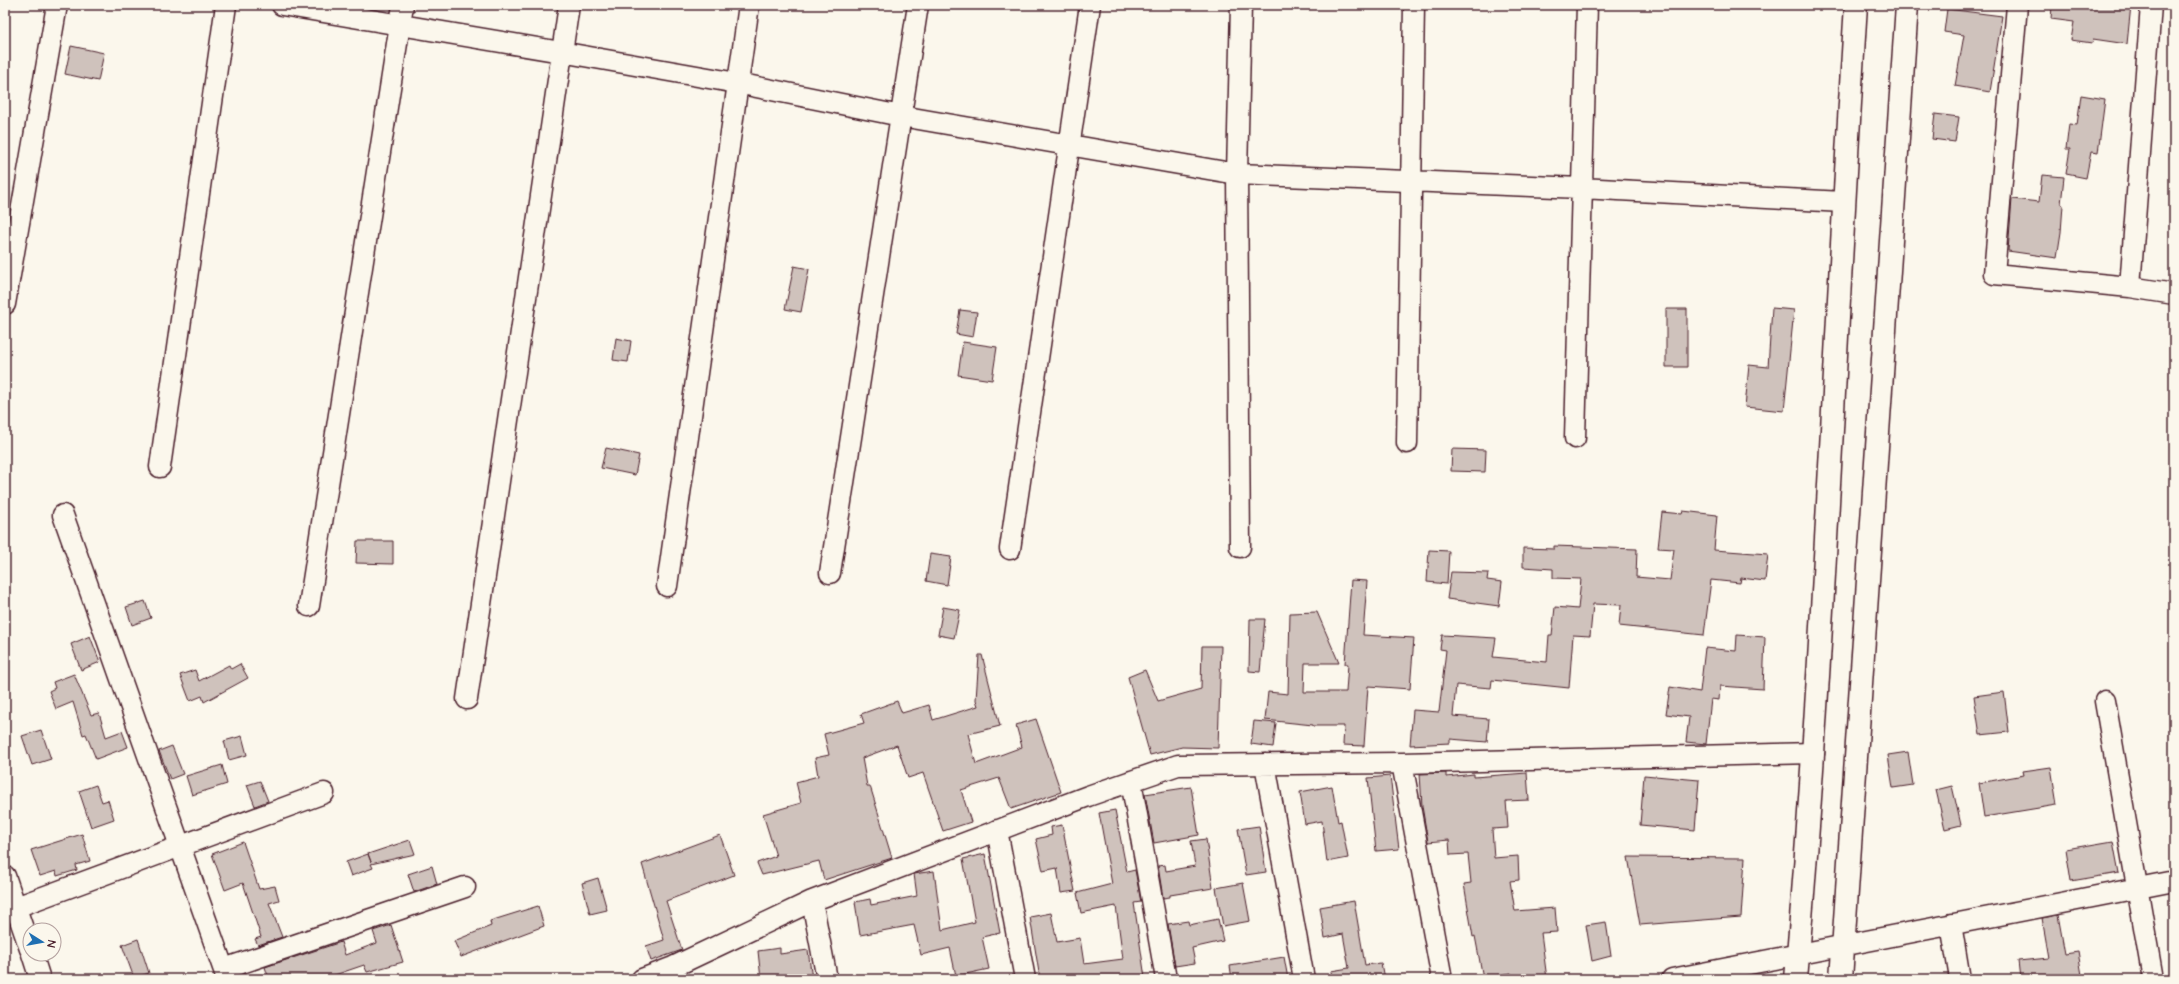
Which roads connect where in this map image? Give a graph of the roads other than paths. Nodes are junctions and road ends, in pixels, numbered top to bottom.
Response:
1 (57, 5) edge
2 (226, 5) edge
3 (282, 5) edge
4 (569, 5) edge
5 (749, 5) edge
6 (918, 5) edge
7 (1090, 5) edge
8 (1241, 5) edge
9 (1414, 5) edge
10 (1587, 5) edge
11 (1856, 5) edge
12 (1907, 5) edge
13 (2018, 5) edge
14 (2151, 5) edge
15 (401, 15) edge
16 (562, 52) junction
17 (737, 84) junction
18 (900, 116) junction
19 (1068, 145) junction
20 (1237, 174) junction
21 (1410, 182) junction
22 (1581, 188) junction
23 (1843, 202) junction
24 (2130, 287) junction
25 (2174, 294) edge
26 (5, 304) edge
27 (1575, 438) dead end
28 (1406, 443) dead end
29 (160, 467) dead end
30 (63, 515) dead end
31 (1240, 547) dead end
32 (1010, 549) dead end
33 (830, 574) dead end
34 (667, 586) dead end
35 (308, 606) dead end
36 (467, 699) dead end
37 (2105, 702) dead end
38 (1814, 753) junction
39 (1402, 762) junction
40 (1265, 764) junction
41 (1131, 781) junction
42 (324, 793) dead end
43 (997, 830) junction
44 (180, 845) junction
45 (5, 876) edge
46 (2174, 881) edge
47 (465, 887) dead end
48 (2137, 888) junction
49 (812, 901) junction
50 (16, 907) junction
51 (1951, 924) junction
52 (22, 925) edge
53 (1844, 945) junction
54 (1798, 954) junction
55 (35, 962) edge
56 (225, 974) edge
57 (40, 979) edge
58 (642, 979) edge
59 (827, 979) edge
60 (1025, 979) edge
61 (1166, 979) edge
62 (1304, 979) edge
63 (1442, 979) edge
64 (1672, 979) edge
65 (1796, 979) edge
66 (1841, 979) edge
67 (1960, 979) edge
68 (2153, 979) edge

1 - 26 street
2 - 29 street
3 - 15 street
4 - 16 street
5 - 17 street
6 - 18 street
7 - 19 street
8 - 20 street
9 - 21 street
10 - 22 street
11 - 23 main road
12 - 53 main road
13 - 24 street
14 - 24 street
15 - 16 street
15 - 35 street
16 - 17 street
16 - 36 street
17 - 18 street
17 - 34 street
18 - 19 street
18 - 33 street
19 - 20 street
19 - 32 street
20 - 21 street
20 - 31 street
21 - 22 street
21 - 28 street
22 - 23 street
22 - 27 street
23 - 38 main road
24 - 25 street
30 - 44 street
37 - 48 street
38 - 39 street
38 - 54 main road
39 - 40 street
39 - 63 street
40 - 41 street
40 - 62 street
41 - 43 street
41 - 61 street
42 - 44 street
43 - 49 street
43 - 60 street
44 - 50 street
44 - 56 street
45 - 50 street
46 - 48 street
47 - 56 street
48 - 51 street
48 - 68 street
49 - 58 street
49 - 59 street
50 - 52 street
51 - 53 street
51 - 67 street
53 - 54 street
53 - 66 main road
54 - 64 street
54 - 65 main road
55 - 57 street

